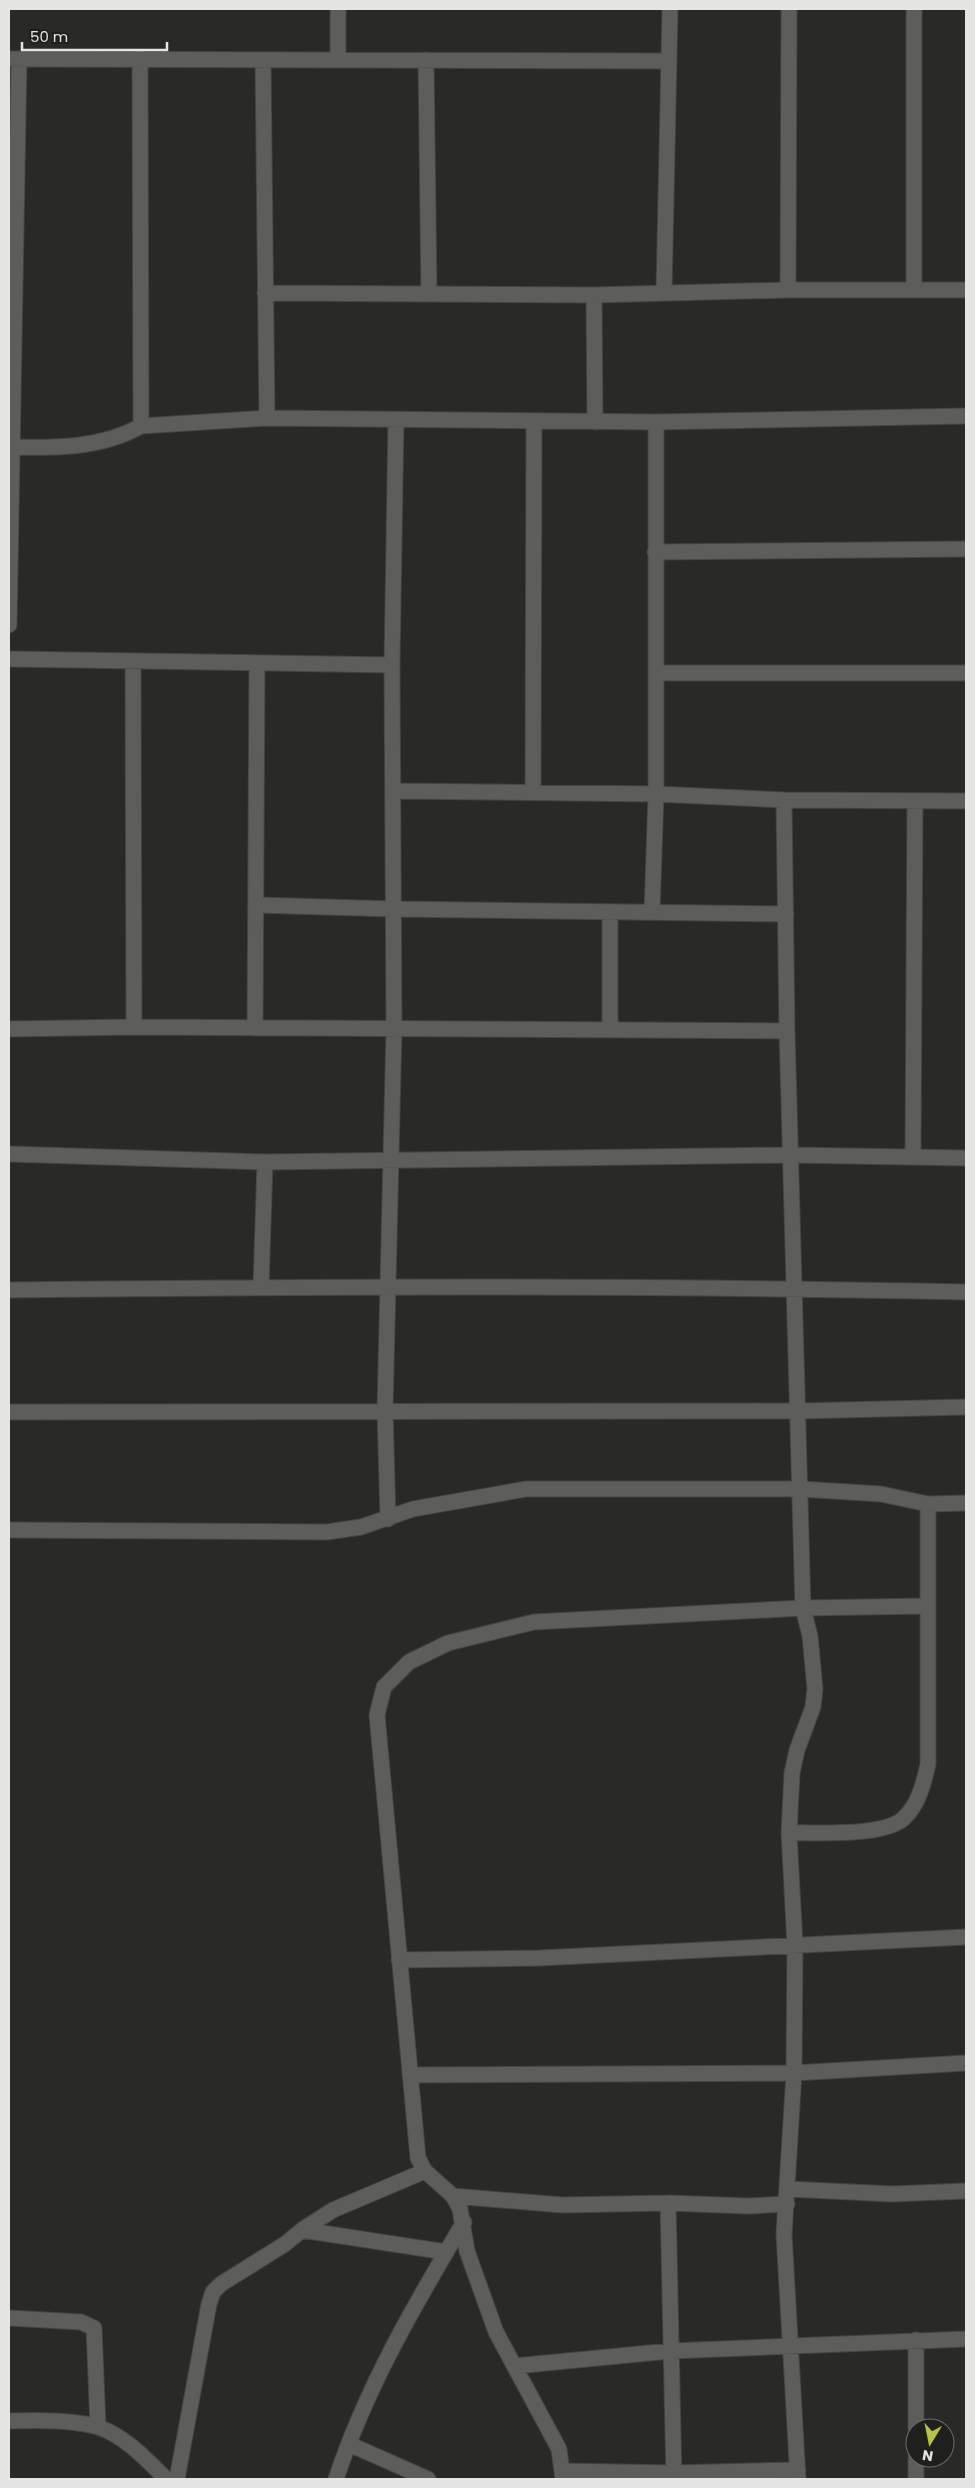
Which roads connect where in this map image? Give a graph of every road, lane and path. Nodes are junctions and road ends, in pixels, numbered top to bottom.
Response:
1 (338, 9) edge
2 (670, 9) edge
3 (789, 9) edge
4 (914, 9) edge
5 (140, 58) junction
6 (14, 59) edge
7 (338, 59) junction
8 (426, 60) junction
9 (263, 61) junction
10 (668, 61) junction
11 (914, 289) junction
12 (788, 290) junction
13 (966, 290) edge
14 (664, 292) junction
15 (265, 293) junction
16 (429, 294) junction
17 (594, 295) junction
18 (966, 416) edge
19 (266, 418) junction
20 (396, 420) junction
21 (534, 421) junction
22 (596, 422) junction
23 (656, 422) junction
24 (140, 426) junction
25 (10, 447) edge
26 (966, 549) edge
27 (655, 552) junction
28 (9, 625) edge
29 (9, 659) edge
30 (133, 661) junction
31 (257, 663) junction
32 (392, 665) junction
33 (656, 673) junction
34 (966, 673) edge
35 (395, 790) junction
36 (533, 792) junction
37 (656, 794) junction
38 (784, 800) junction
39 (915, 801) junction
40 (966, 801) edge
41 (256, 905) junction
42 (394, 909) junction
43 (610, 912) junction
44 (652, 912) junction
45 (786, 914) junction
46 (134, 1027) junction
47 (255, 1028) junction
48 (9, 1029) edge
49 (394, 1029) junction
50 (610, 1030) junction
51 (787, 1031) junction
52 (9, 1154) edge
53 (791, 1155) junction
54 (913, 1157) junction
55 (966, 1158) edge
56 (391, 1161) junction
57 (265, 1162) junction
58 (262, 1287) junction
59 (388, 1287) junction
60 (793, 1288) junction
61 (9, 1290) edge
62 (966, 1292) edge
63 (966, 1407) edge
64 (385, 1410) junction
65 (798, 1411) junction
66 (9, 1412) edge
67 (801, 1489) junction
68 (928, 1504) junction
69 (966, 1504) edge
70 (388, 1519) junction
71 (9, 1530) edge
72 (928, 1606) junction
73 (803, 1608) junction
74 (789, 1833) junction
75 (966, 1937) edge
76 (795, 1945) junction
77 (399, 1960) junction
78 (966, 2063) edge
79 (794, 2073) junction
80 (410, 2075) junction
81 (425, 2171) junction
82 (788, 2189) junction
83 (966, 2191) edge
84 (453, 2196) junction
85 (668, 2203) junction
86 (787, 2204) junction
87 (464, 2222) junction
88 (302, 2230) junction
89 (446, 2252) junction
90 (9, 2318) edge
91 (966, 2338) edge
92 (916, 2340) junction
93 (789, 2345) junction
94 (670, 2351) junction
95 (515, 2366) junction
96 (916, 2418) edge
97 (9, 2421) edge
98 (98, 2427) junction
99 (348, 2444) junction
100 (563, 2475) edge
101 (798, 2475) edge
102 (674, 2476) edge
103 (166, 2479) edge
104 (177, 2479) edge
105 (336, 2479) edge
106 (428, 2479) edge

1 - 7 street
2 - 10 street
3 - 12 street
4 - 11 street
5 - 6 street
5 - 9 street
5 - 24 street
6 - 25 street
7 - 8 street
7 - 9 street
8 - 10 street
8 - 16 street
9 - 15 street
10 - 14 street
11 - 12 street
11 - 13 street
12 - 14 street
14 - 17 street
15 - 16 street
15 - 19 street
16 - 17 street
17 - 22 street
18 - 23 street
19 - 20 street
19 - 24 street
20 - 21 street
20 - 32 street
21 - 22 street
21 - 36 street
22 - 23 street
23 - 27 street
24 - 25 street
25 - 28 street
26 - 27 street
27 - 33 street
29 - 30 street
30 - 31 street
30 - 46 street
31 - 32 street
31 - 41 street
32 - 35 street
33 - 34 street
33 - 37 street
35 - 36 street
35 - 42 street
36 - 37 street
37 - 38 street
37 - 44 street
38 - 39 street
38 - 45 street
39 - 40 street
39 - 54 street
41 - 42 street
41 - 47 street
42 - 43 street
42 - 49 street
43 - 44 street
43 - 50 street
44 - 45 street
45 - 51 street
46 - 47 street
46 - 48 street
47 - 49 street
49 - 50 street
49 - 56 street
50 - 51 street
51 - 53 street
52 - 57 street
53 - 54 street
53 - 56 street
53 - 60 street
54 - 55 street
56 - 57 street
56 - 59 street
57 - 58 street
58 - 59 street
58 - 61 street
59 - 60 street
59 - 64 street
60 - 62 street
60 - 65 street
63 - 65 street
64 - 65 street
64 - 66 street
64 - 70 street
65 - 67 street
67 - 68 street
67 - 70 street
67 - 73 street
68 - 69 street
68 - 72 street
70 - 71 street
72 - 73 street
72 - 74 street
73 - 74 street
73 - 77 street
74 - 76 street
75 - 76 street
76 - 77 street
76 - 79 street
77 - 80 street
78 - 79 street
79 - 80 street
79 - 82 street
80 - 81 street
81 - 84 street
81 - 88 street
82 - 83 street
82 - 86 street
84 - 85 street
84 - 87 street
85 - 86 street
85 - 94 street
86 - 93 street
87 - 89 street
87 - 95 street
88 - 89 street
88 - 104 street
89 - 99 street
90 - 98 street
91 - 92 street
92 - 93 street
92 - 96 street
93 - 94 street
93 - 101 street
94 - 95 street
94 - 102 street
95 - 100 street
97 - 98 street
98 - 103 street
99 - 105 street
99 - 106 street
100 - 102 street
101 - 102 street

